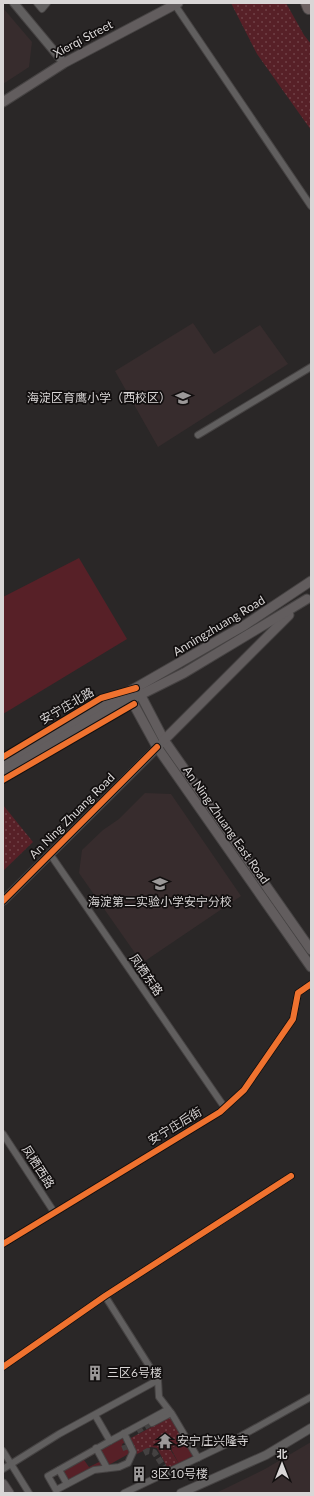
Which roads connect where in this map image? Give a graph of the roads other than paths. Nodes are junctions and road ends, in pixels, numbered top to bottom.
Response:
1 (14, 3) edge
2 (37, 3) edge
3 (48, 3) edge
4 (176, 4) edge
5 (64, 62) junction
6 (3, 102) edge
7 (311, 206) edge
8 (311, 367) edge
9 (198, 435) dead end
10 (311, 581) edge
11 (309, 597) edge
12 (138, 691) junction
13 (129, 696) junction
14 (164, 740) junction
15 (157, 747) junction
16 (3, 764) edge
17 (3, 772) edge
18 (50, 854) junction
19 (3, 901) edge
20 (311, 950) edge
21 (311, 967) edge
22 (311, 984) edge
23 (225, 1108) junction
24 (3, 1134) edge
25 (291, 1176) dead end
26 (54, 1212) junction
27 (3, 1244) edge
28 (105, 1296) junction
29 (3, 1367) edge
30 (158, 1380) junction
31 (311, 1397) edge
32 (169, 1411) junction
33 (95, 1415) junction
34 (152, 1423) tunnel mouth
35 (311, 1428) edge
36 (124, 1433) junction
37 (110, 1441) junction
38 (96, 1448) junction
39 (3, 1451) edge
40 (198, 1458) junction
41 (11, 1463) junction
42 (107, 1468) junction
43 (3, 1469) edge
44 (59, 1470) junction
45 (3, 1484) edge
46 (67, 1484) junction
47 (9, 1493) edge
48 (29, 1493) edge
49 (124, 1493) edge
50 (181, 1493) edge

1 - 5 street
2 - 3 street
4 - 5 main road, Xierqi Street
4 - 7 street
5 - 6 main road, Xierqi Street
8 - 9 street
10 - 12 main road, Anningzhuang Road
11 - 12 main road
11 - 14 main road
12 - 13 main road, 安宁庄北路
12 - 14 main road, An Ning Zhuang East Road
13 - 15 main road, An Ning Zhuang East Road
13 - 16 main road, 安宁庄北路
13 - 17 main road, 安宁庄北路
14 - 15 street, An Ning Zhuang Road
14 - 20 main road, An Ning Zhuang East Road
15 - 18 street, An Ning Zhuang Road
15 - 21 main road, An Ning Zhuang East Road
18 - 19 street, An Ning Zhuang Road
18 - 23 street, 凤栖东路
22 - 23 street, 安宁庄后街
23 - 26 street, 安宁庄后街
24 - 26 street, 凤栖西路
25 - 28 street
26 - 27 street, 安宁庄后街
28 - 29 street
28 - 30 street
30 - 32 street
30 - 33 street
31 - 40 street
32 - 34 street
32 - 36 street
32 - 40 street
33 - 37 street
33 - 41 street
35 - 50 street
36 - 37 street
36 - 42 street
37 - 38 street
38 - 42 street
38 - 44 street
39 - 41 street
40 - 49 street
41 - 43 street
41 - 48 street
42 - 46 street
44 - 46 street
44 - 46 street
45 - 47 main road

